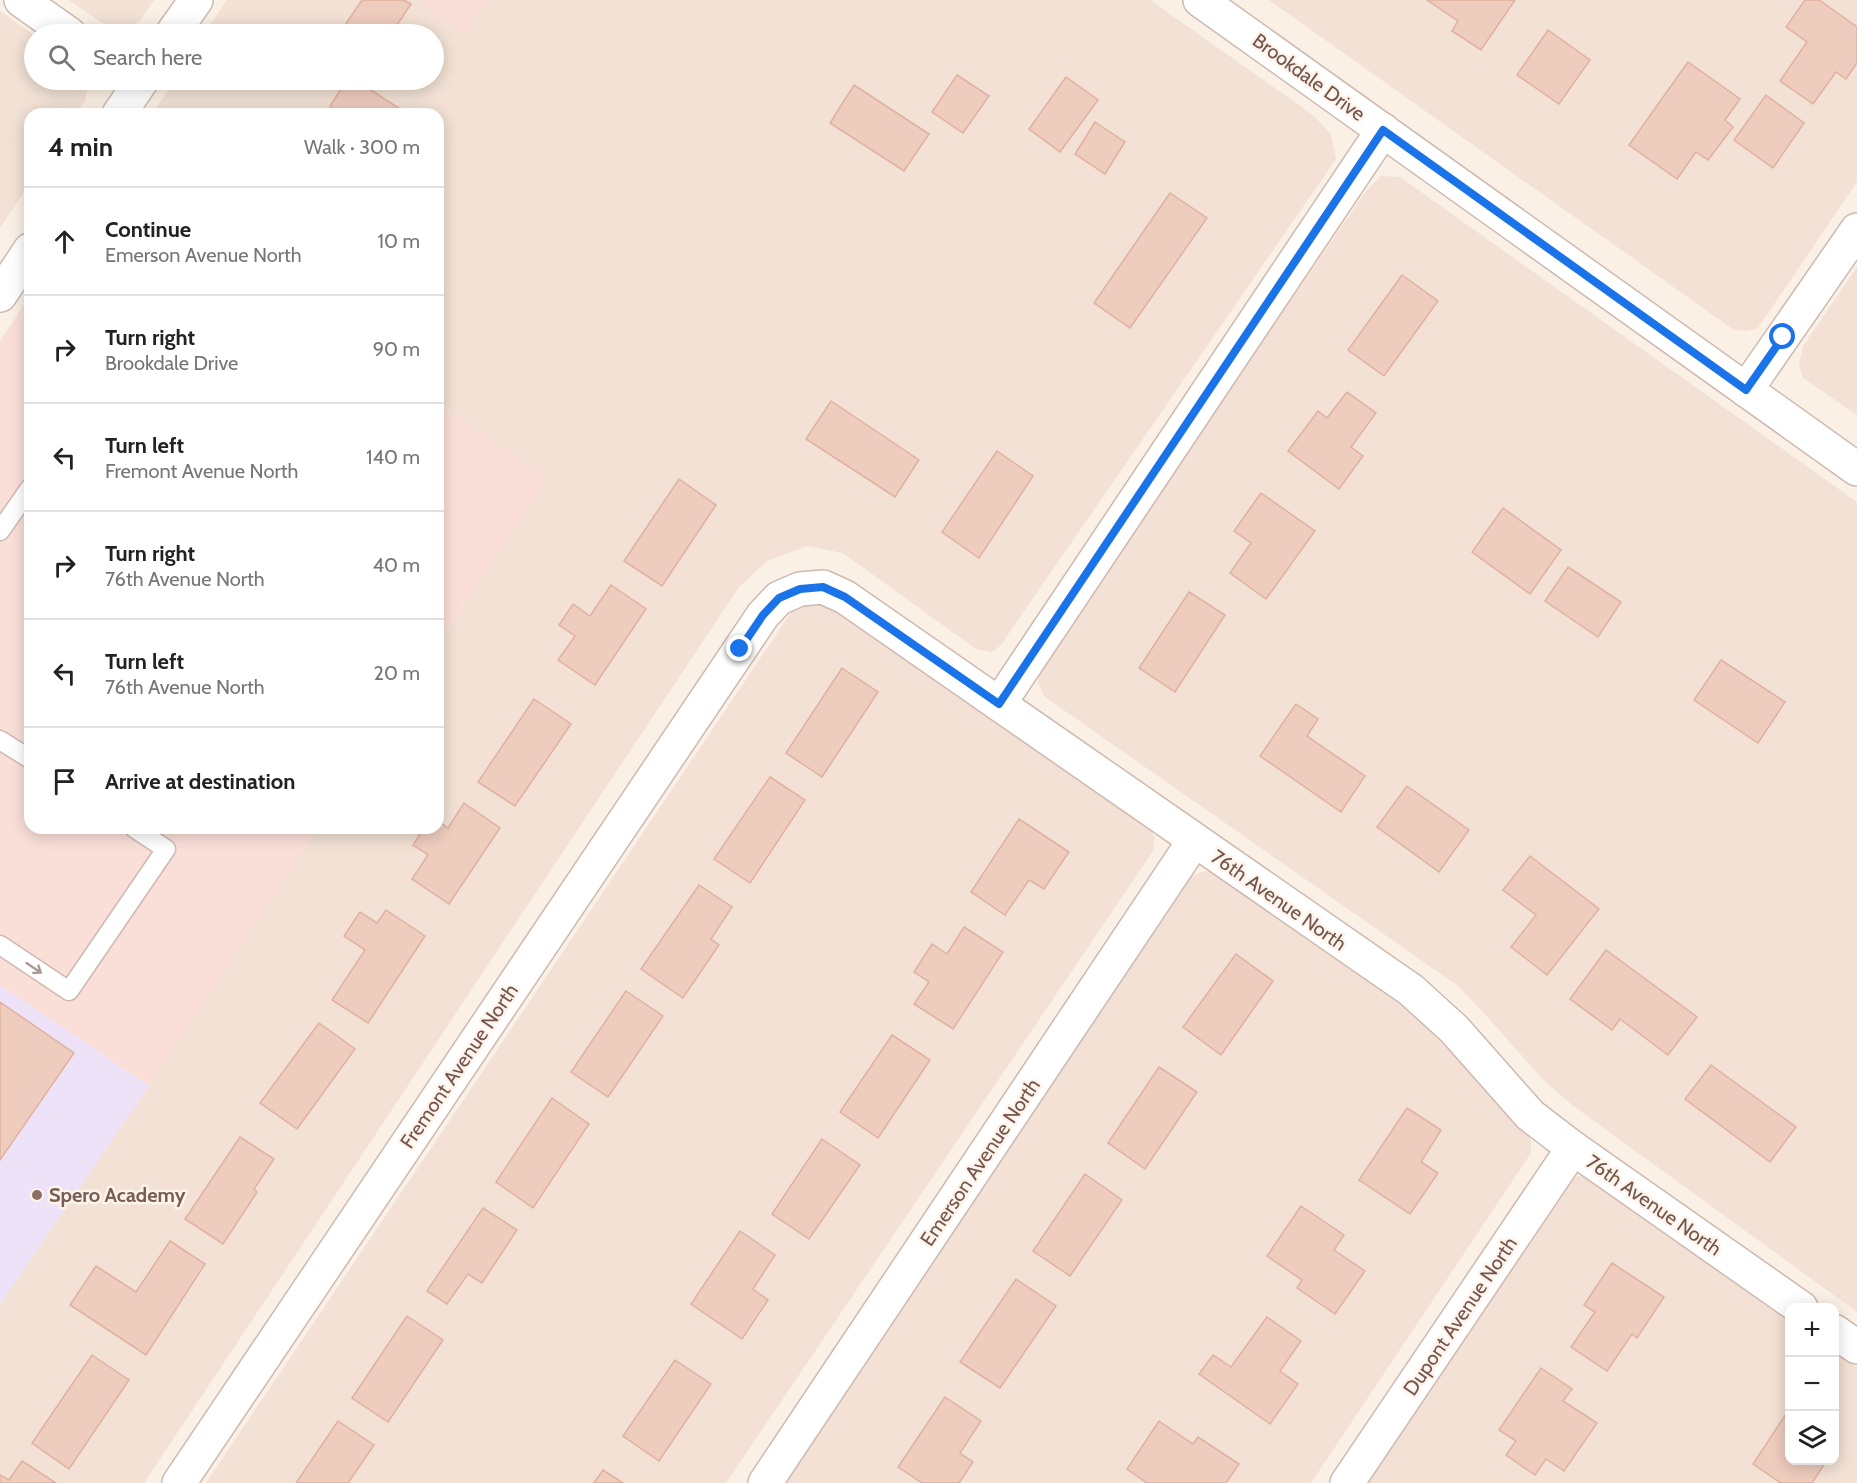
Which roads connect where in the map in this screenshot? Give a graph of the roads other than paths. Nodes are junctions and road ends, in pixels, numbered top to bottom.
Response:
1 (21, 0) edge
2 (196, 0) edge
3 (1200, 0) edge
4 (55, 24) edge
5 (179, 24) edge
6 (132, 90) edge
7 (122, 108) edge
8 (1383, 130) junction
9 (1857, 230) edge
10 (24, 259) edge
11 (0, 295) edge
12 (1746, 390) junction
13 (1857, 469) edge
14 (24, 497) edge
15 (0, 531) edge
16 (740, 649) joint
17 (999, 704) junction
18 (0, 740) edge
19 (24, 755) edge
20 (143, 834) edge
21 (1194, 841) junction
22 (0, 945) edge
23 (1573, 1148) junction
24 (1794, 1303) edge
25 (1839, 1334) edge
26 (1857, 1347) edge
27 (179, 1483) edge
28 (765, 1483) edge
29 (1347, 1483) edge

1 - 4 street
2 - 5 street
3 - 8 street, Brookdale Drive
6 - 7 street
8 - 12 street, Brookdale Drive
8 - 17 street
9 - 12 street
10 - 11 street
12 - 13 street, Brookdale Drive
14 - 15 lane
16 - 17 street, 76th Avenue North
16 - 27 street, Fremont Avenue North
17 - 21 street, 76th Avenue North
18 - 19 lane
22 -> 20 lane
21 - 23 street, 76th Avenue North
21 - 28 street, Emerson Avenue North
23 - 24 street, 76th Avenue North
23 - 29 street, Dupont Avenue North
25 - 26 street

